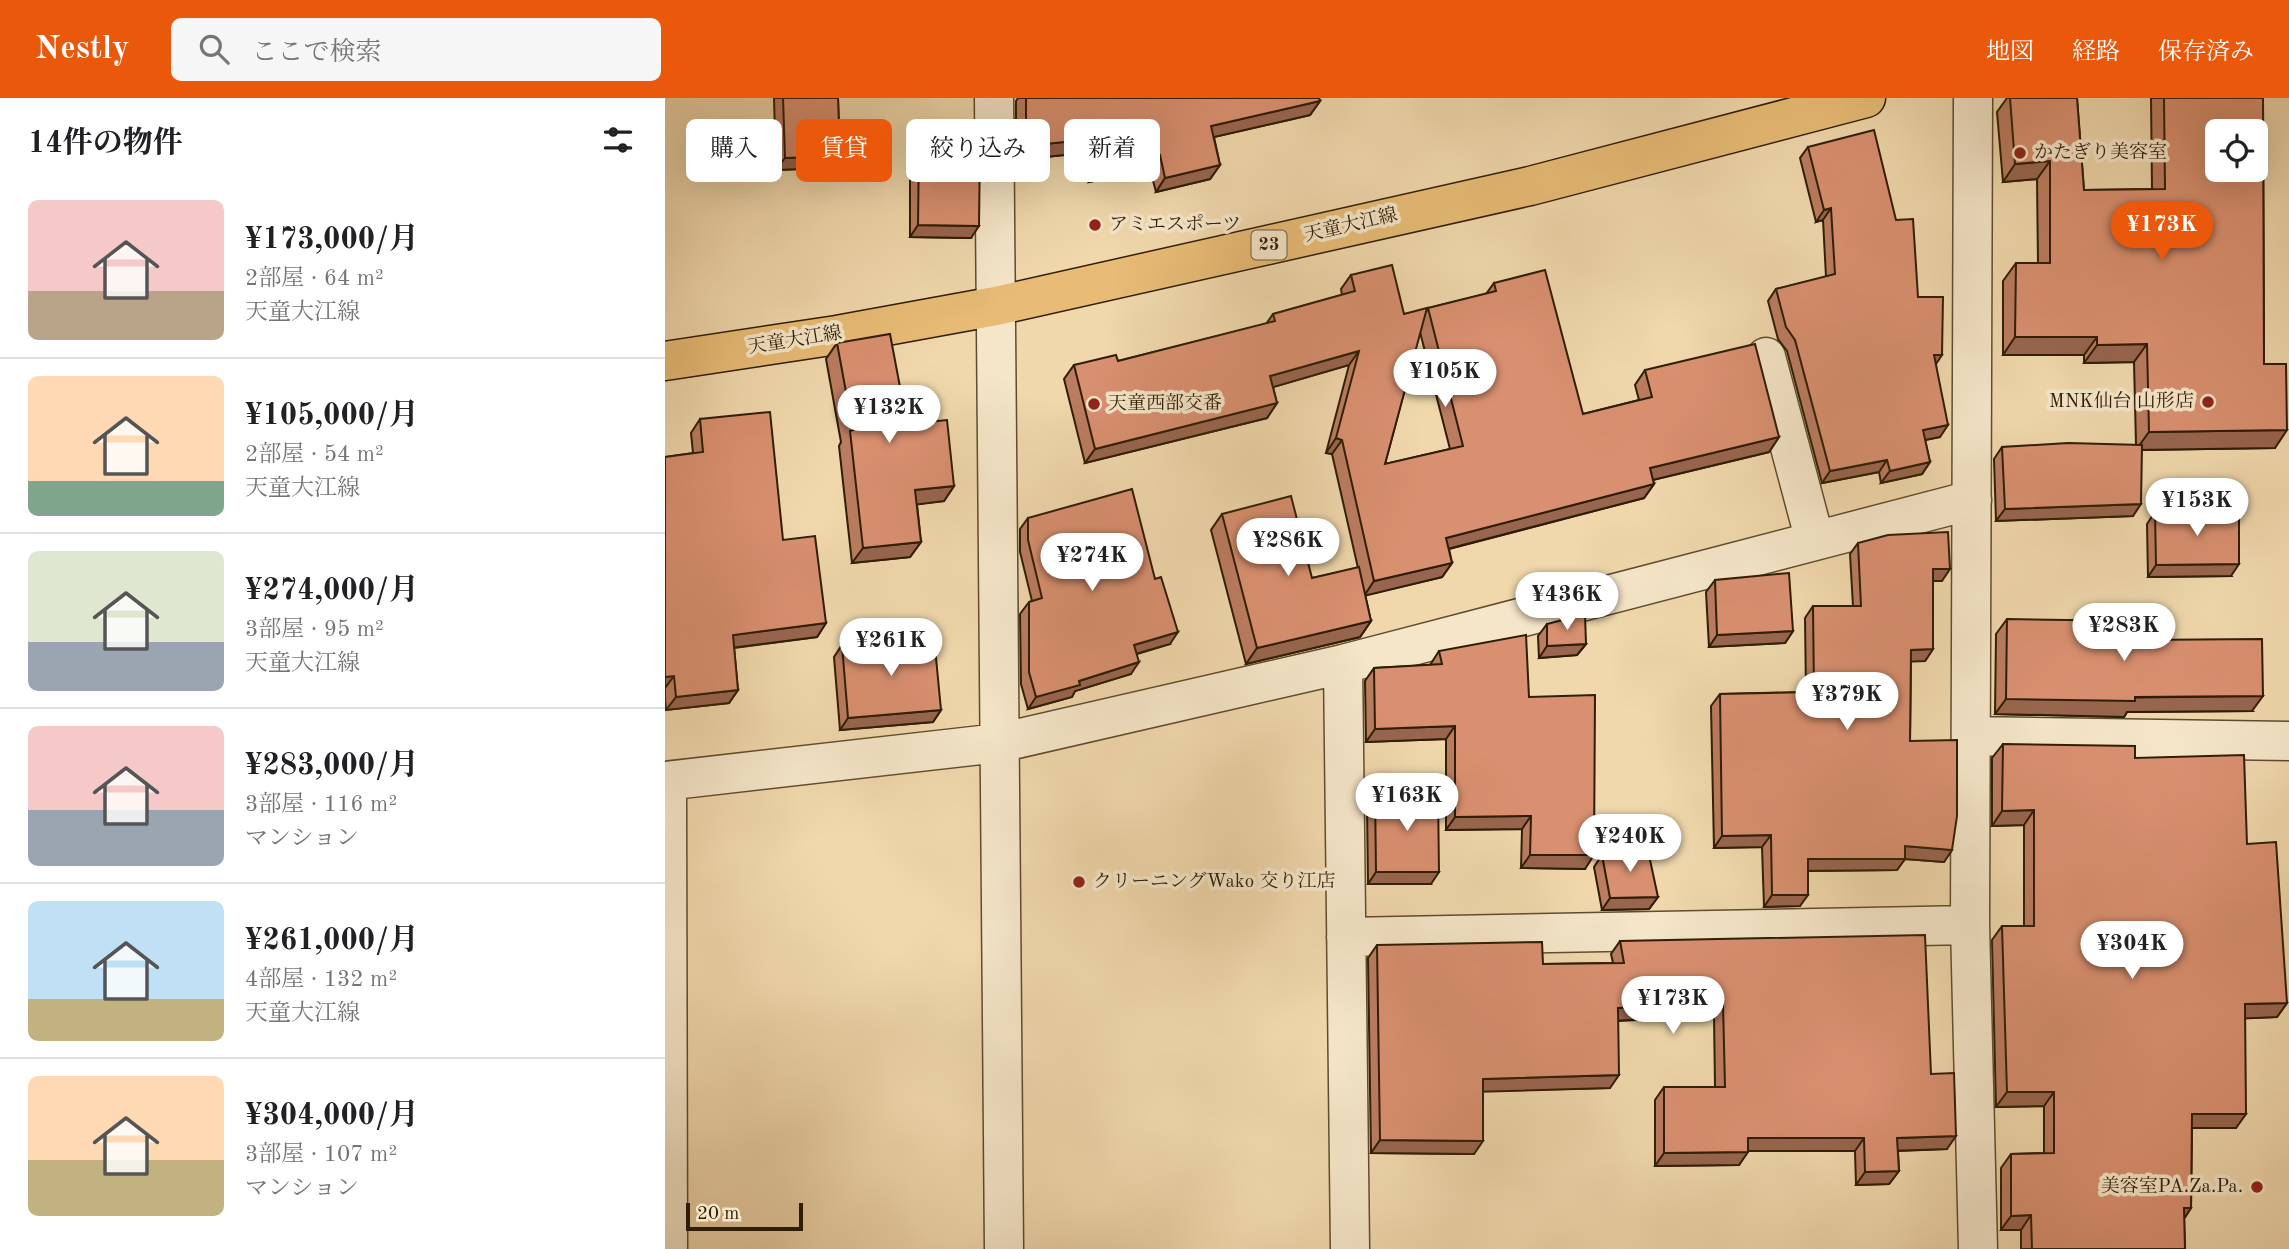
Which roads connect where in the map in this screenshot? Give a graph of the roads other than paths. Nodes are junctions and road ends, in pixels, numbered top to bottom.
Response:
1 (994, 98) edge
2 (1866, 98) edge
3 (1973, 98) edge
4 (996, 306) junction
5 (1766, 357) dead end
6 (665, 361) edge
7 (1972, 500) junction
8 (1815, 541) junction
9 (1343, 664) junction
10 (1972, 736) junction
11 (2289, 741) edge
12 (999, 743) junction
13 (666, 781) edge
14 (1970, 925) junction
15 (1346, 937) junction
16 (665, 1094) edge
17 (668, 1249) edge
18 (1004, 1249) edge
19 (1350, 1249) edge
20 (1978, 1249) edge

1 - 4 lane
2 - 4 main road, 天童大江線 / 23
3 - 7 lane
4 - 6 main road, 天童大江線 / 23
4 - 12 lane
5 - 8 lane
7 - 8 lane
7 - 10 lane
8 - 9 lane
9 - 12 lane
9 - 15 lane
10 - 11 lane
10 - 14 lane
12 - 13 lane
12 - 18 lane
13 - 16 lane
14 - 15 lane
14 - 20 lane
15 - 19 lane
16 - 17 lane

